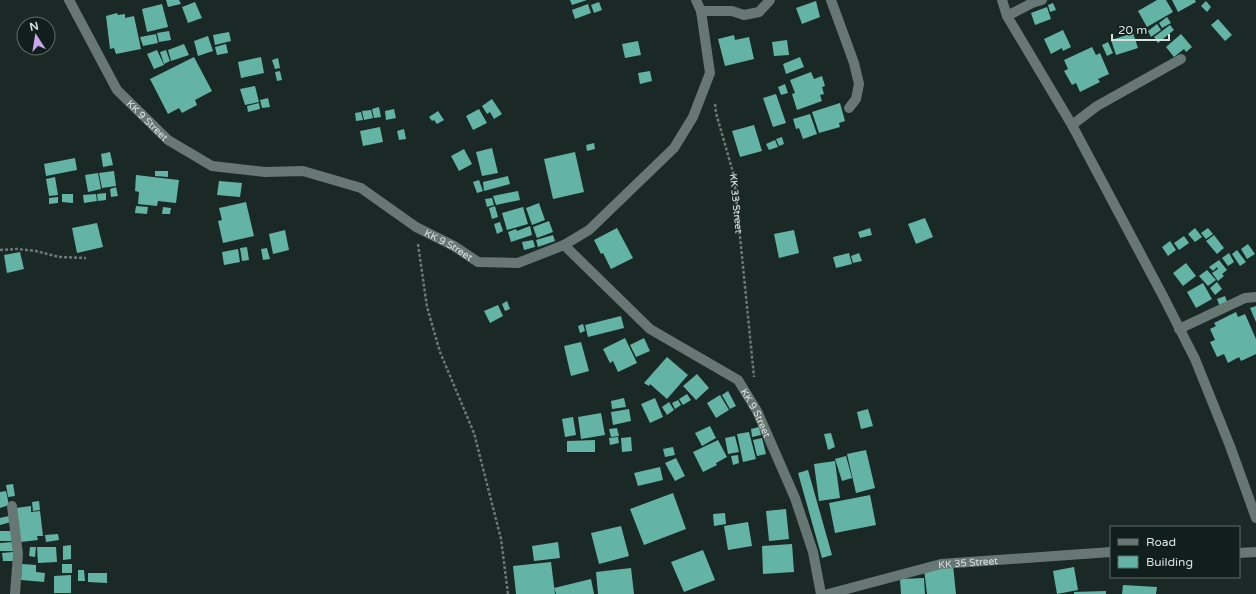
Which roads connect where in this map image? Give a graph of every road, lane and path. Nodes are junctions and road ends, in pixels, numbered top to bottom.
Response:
1 (69, 0) edge
2 (696, 0) edge
3 (770, 0) edge
4 (831, 0) edge
5 (1002, 0) edge
6 (1042, 0) edge
7 (701, 11) junction
8 (1007, 16) junction
9 (1181, 59) dead end
10 (714, 100) dead end
11 (849, 108) dead end
12 (1072, 126) junction
13 (416, 227) junction
14 (564, 245) junction
15 (0, 250) edge
16 (86, 258) dead end
17 (1256, 297) edge
18 (1179, 329) junction
19 (754, 380) dead end
20 (12, 506) dead end
21 (1256, 518) edge
22 (1110, 552) edge
23 (1256, 552) edge
24 (1240, 553) edge
25 (16, 594) edge
26 (508, 594) edge
27 (821, 594) edge
28 (828, 594) edge

1 - 13 street, KK 9 Street
2 - 7 street
3 - 7 street
4 - 11 street
5 - 8 street
6 - 8 street
7 - 14 street
8 - 12 street
9 - 12 street
10 - 19 path, KK 33 Street
12 - 18 street
13 - 14 street, KK 9 Street
13 - 26 path
14 - 27 street, KK 9 Street
15 - 16 path
17 - 18 street
18 - 21 street
20 - 25 street
22 - 28 street, KK 35 Street
23 - 24 street

